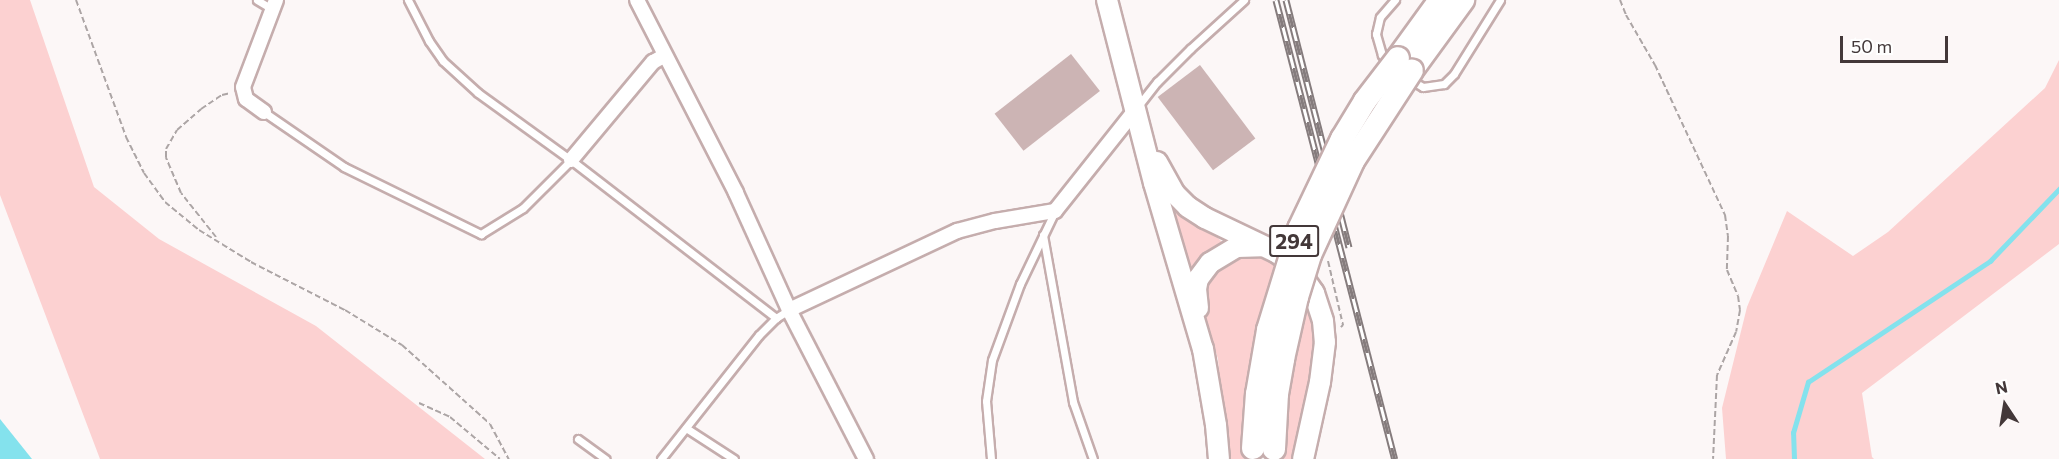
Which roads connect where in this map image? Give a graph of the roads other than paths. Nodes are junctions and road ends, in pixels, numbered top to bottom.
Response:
1 (256, 0) edge
2 (408, 0) edge
3 (637, 0) edge
4 (1107, 0) edge
5 (1244, 0) edge
6 (1383, 0) edge
7 (1440, 0) edge
8 (1462, 0) edge
9 (1500, 0) edge
10 (1393, 2) edge
11 (274, 4) edge
12 (664, 56) junction
13 (1405, 64) junction
14 (264, 112) joint
15 (1139, 117) junction
16 (571, 160) junction
17 (1055, 211) junction
18 (1043, 235) junction
19 (1267, 247) junction
20 (789, 310) junction
21 (776, 318) junction
22 (1203, 349) junction
23 (686, 428) junction
24 (578, 439) dead end
25 (1264, 454) edge
26 (606, 459) edge
27 (661, 459) edge
28 (734, 459) edge
29 (866, 459) edge
30 (990, 459) edge
31 (1093, 459) edge
32 (1219, 459) edge
33 (1303, 459) edge

1 - 11 lane
2 - 16 lane
3 - 12 street
4 - 15 main road
5 - 15 lane
6 - 10 lane
7 - 13 highway, 294
8 - 13 highway, 294
9 - 10 lane
11 - 14 street
12 - 16 street
12 - 20 street
13 - 25 highway, 294, bridge
14 - 16 lane
15 - 17 street
15 - 19 main road
15 - 22 main road
16 - 21 lane
17 - 18 lane
17 - 20 street
18 - 30 lane
18 - 31 lane
19 - 22 main road
19 - 33 main road
20 - 21 lane
20 - 29 street
21 - 23 lane
22 - 32 main road
23 - 27 lane
23 - 28 lane
24 - 26 lane

